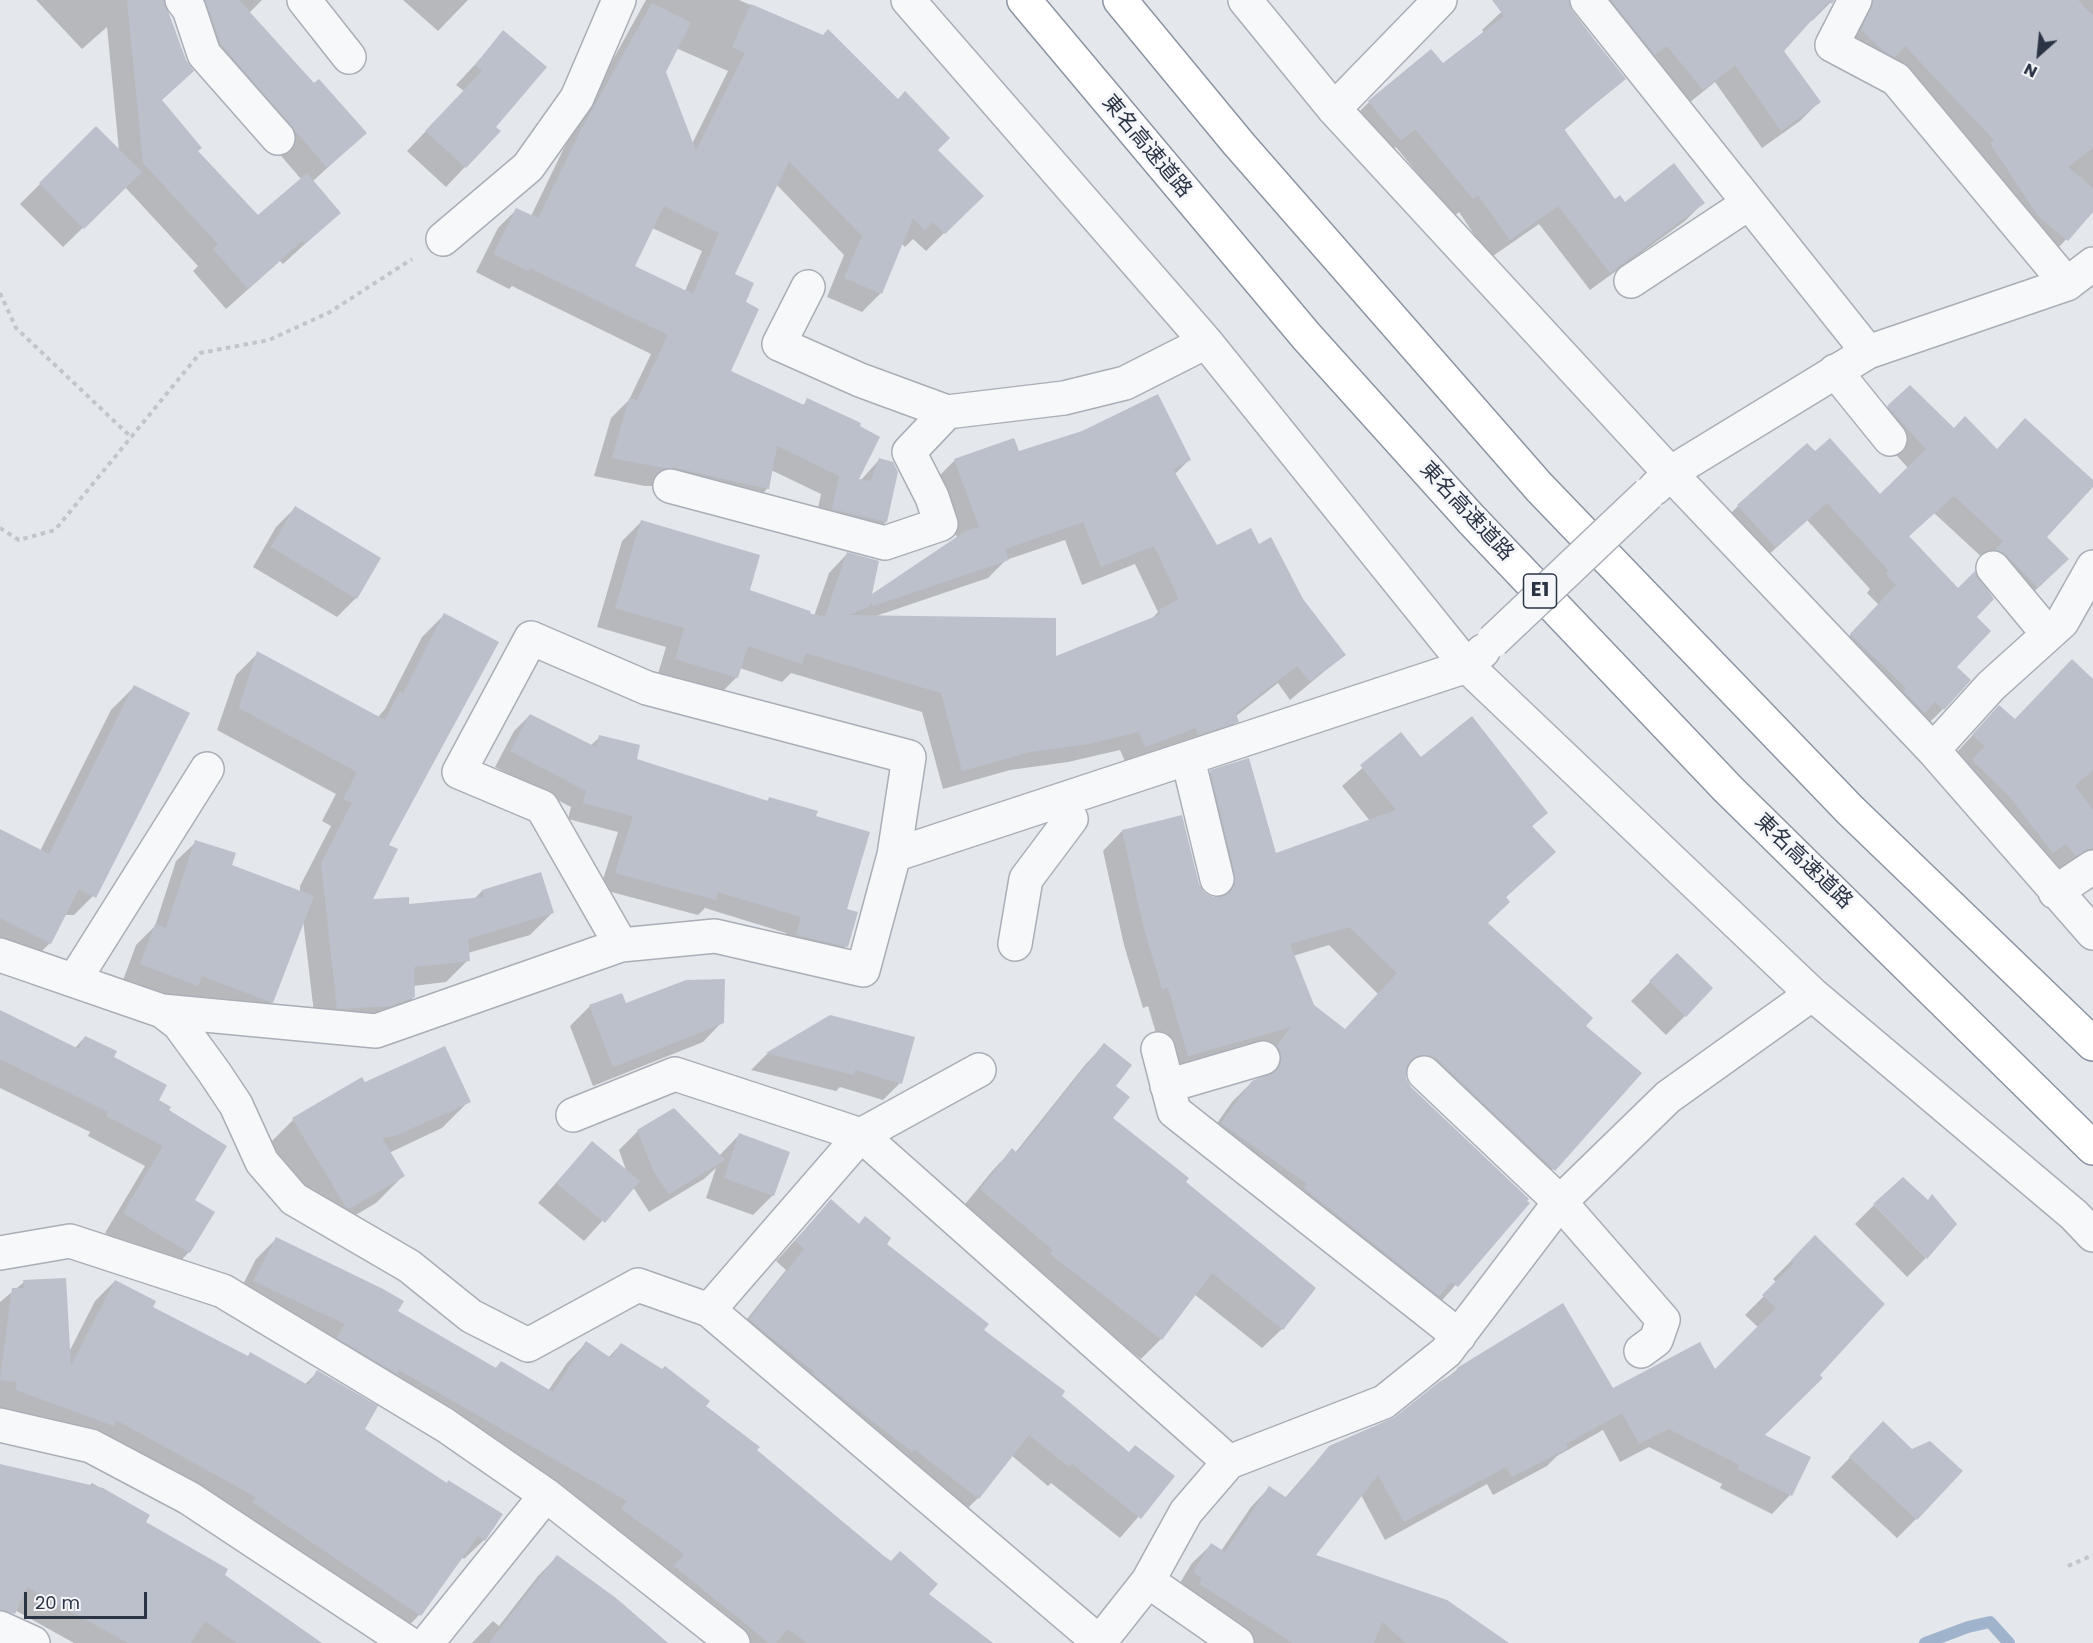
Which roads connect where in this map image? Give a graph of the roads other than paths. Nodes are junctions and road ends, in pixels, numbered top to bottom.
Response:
1 (182, 0) edge
2 (304, 0) edge
3 (619, 0) edge
4 (908, 0) edge
5 (1024, 0) edge
6 (1120, 0) edge
7 (1245, 0) edge
8 (1440, 0) edge
9 (1587, 0) edge
10 (1855, 0) edge
11 (349, 57) dead end
12 (1334, 108) junction
13 (278, 138) dead end
14 (1749, 203) junction
15 (443, 239) road end
16 (2093, 264) edge
17 (1631, 281) dead end
18 (2067, 284) junction
19 (808, 287) dead end
20 (1206, 342) junction
21 (1868, 352) junction
22 (1835, 371) junction
23 (947, 412) junction
24 (1890, 439) dead end
25 (1659, 484) junction
26 (670, 486) dead end
27 (1993, 567) dead end
28 (2093, 567) edge
29 (2048, 634) junction
30 (1467, 666) junction
31 (1933, 750) junction
32 (1188, 759) junction
33 (207, 769) dead end
34 (1062, 801) junction
35 (894, 855) junction
36 (2093, 867) edge
37 (1217, 879) dead end
38 (2055, 892) junction
39 (2093, 933) edge
40 (1015, 944) dead end
41 (621, 945) junction
42 (0, 955) edge
43 (75, 979) junction
44 (1812, 994) junction
45 (162, 1011) junction
46 (2093, 1044) edge
47 (1158, 1049) dead end
48 (1263, 1058) dead end
49 (979, 1070) dead end
50 (1424, 1073) dead end
51 (1167, 1086) junction
52 (573, 1115) dead end
53 (861, 1135) junction
54 (2093, 1148) edge
55 (1560, 1202) junction
56 (2093, 1235) edge
57 (0, 1253) edge
58 (710, 1310) junction
59 (1459, 1336) junction
60 (1641, 1351) dead end
61 (0, 1425) edge
62 (1229, 1462) junction
63 (546, 1496) junction
64 (1148, 1581) junction
65 (0, 1628) edge
66 (1099, 1642) edge
67 (33, 1643) edge
68 (408, 1643) edge
69 (428, 1643) edge
70 (733, 1643) edge
71 (1237, 1643) edge

1 - 13 street
2 - 11 street
3 - 15 street
4 - 20 street
5 - 54 highway, 東名高速道路 / E1
6 - 46 highway
7 - 12 street
8 - 12 street
9 - 14 street
10 - 18 street
12 - 25 street
14 - 17 street
14 - 21 street
16 - 18 street
18 - 21 street
19 - 23 street
20 - 23 street
20 - 30 street
21 - 22 street
22 - 24 street
22 - 25 street
23 - 26 street
25 - 30 street, bridge
25 - 31 street
27 - 29 street
28 - 29 street
29 - 31 street
30 - 32 street
30 - 44 street
31 - 38 street
32 - 34 street
32 - 37 street
33 - 43 street
34 - 35 street
34 - 40 street
35 - 41 street
35 - 41 street
36 - 38 street
38 - 39 street
41 - 45 street
42 - 43 street
43 - 45 street
44 - 55 street
44 - 56 street
45 - 58 street
47 - 51 street
48 - 51 street
49 - 53 street
50 - 55 street
51 - 59 street
52 - 53 street
53 - 58 street
53 - 62 street
55 - 59 street
55 - 60 street
57 - 63 street
58 - 66 street
59 - 62 street
61 - 68 street
62 - 64 street
63 - 69 street
63 - 70 street
64 - 66 street
64 - 71 street
65 - 67 street

